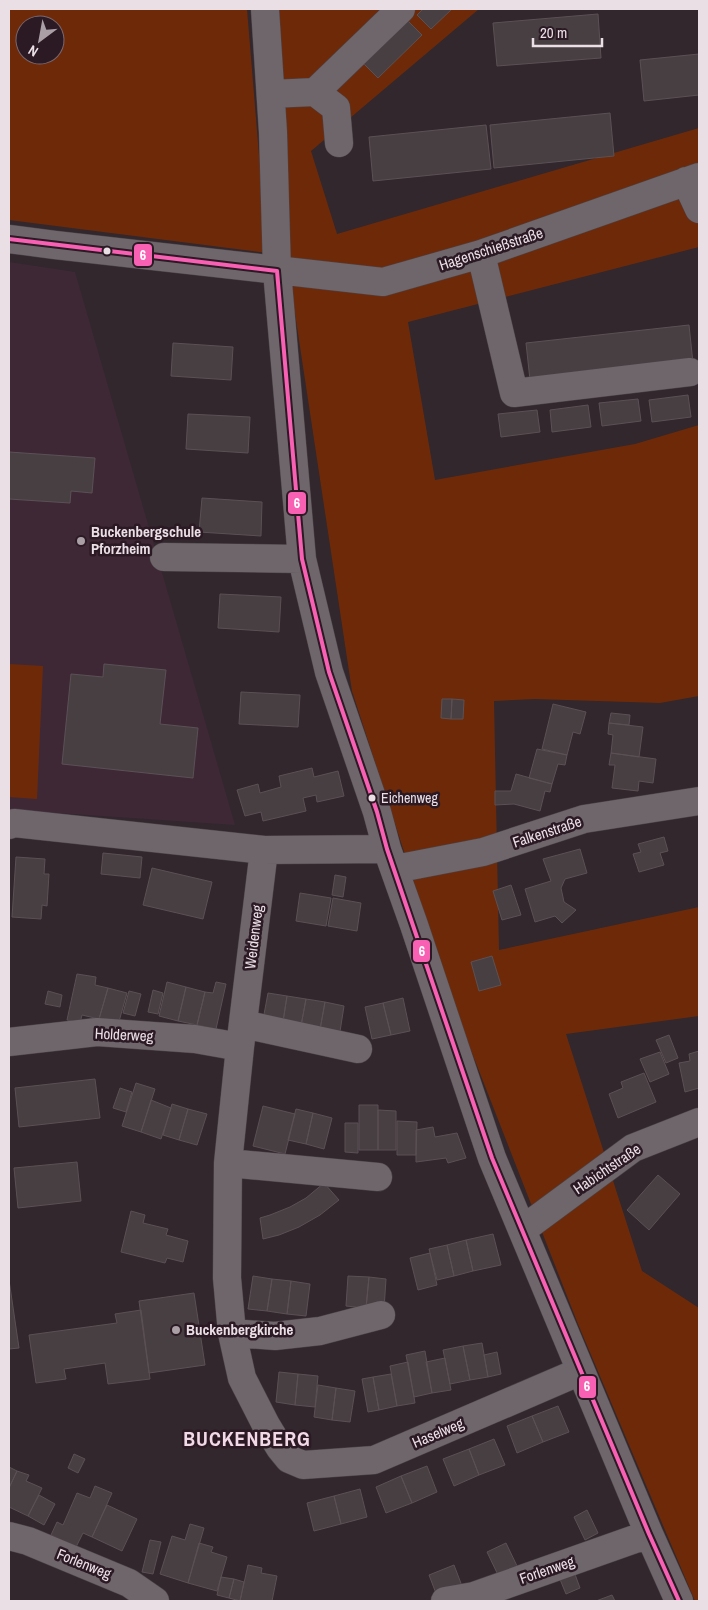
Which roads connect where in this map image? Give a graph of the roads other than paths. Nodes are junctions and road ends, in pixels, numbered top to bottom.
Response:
1 (265, 9) edge
2 (401, 9) edge
3 (315, 92) junction
4 (271, 94) junction
5 (339, 143) dead end
6 (692, 179) edge
7 (699, 210) edge
8 (9, 239) edge
9 (481, 254) junction
10 (277, 271) junction
11 (690, 372) dead end
12 (164, 557) dead end
13 (302, 559) junction
14 (699, 801) edge
15 (9, 825) edge
16 (264, 850) junction
17 (391, 859) junction
18 (241, 1036) junction
19 (9, 1042) edge
20 (358, 1049) dead end
21 (699, 1122) edge
22 (228, 1163) junction
23 (378, 1177) dead end
24 (522, 1230) junction
25 (381, 1314) dead end
26 (232, 1333) junction
27 (581, 1372) junction
28 (288, 1459) joint
29 (649, 1534) junction
30 (9, 1536) edge
31 (156, 1601) edge
32 (445, 1601) edge
33 (679, 1601) edge

1 - 4 street
2 - 3 street
3 - 4 street
3 - 5 street
4 - 10 street
6 - 7 street
6 - 9 street, Hagenschießstraße
8 - 10 street, Hagenschießstraße
9 - 10 street, Hagenschießstraße
9 - 11 street
10 - 13 street
12 - 13 street
13 - 17 street
14 - 17 street, Falkenstraße
15 - 16 street
16 - 17 street
16 - 18 street, Weidenweg
17 - 24 street
18 - 19 street, Holderweg
18 - 20 street
18 - 22 street, Weidenweg
21 - 24 street, Habichtstraße
22 - 23 street
22 - 26 street, Weidenweg
24 - 27 street
25 - 26 street
26 - 28 street, Weidenweg
27 - 28 street, Haselweg
27 - 29 street
29 - 32 street, Forlenweg
29 - 33 street
30 - 31 street, Forlenweg

